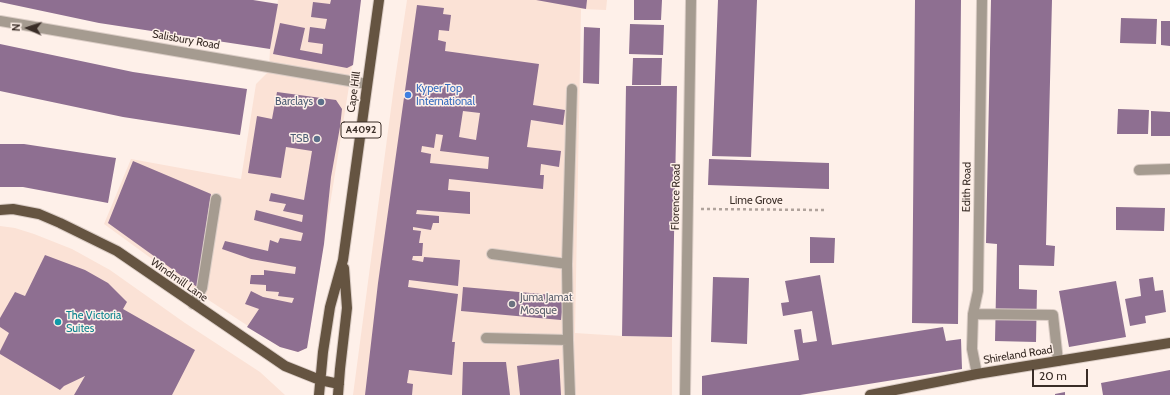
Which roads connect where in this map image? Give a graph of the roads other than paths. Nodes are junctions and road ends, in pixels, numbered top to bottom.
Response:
1 (379, 0) edge
2 (691, 0) edge
3 (982, 0) edge
4 (0, 21) edge
5 (367, 84) junction
6 (572, 89) dead end
7 (1170, 169) edge
8 (1139, 170) dead end
9 (216, 199) dead end
10 (0, 210) edge
11 (492, 254) dead end
12 (343, 260) junction
13 (567, 264) junction
14 (193, 304) junction
15 (973, 314) junction
16 (486, 338) dead end
17 (568, 340) junction
18 (1170, 343) edge
19 (1058, 361) junction
20 (977, 374) junction
21 (320, 380) junction
22 (339, 384) junction
23 (898, 393) edge
24 (319, 395) edge
25 (338, 395) edge
26 (570, 395) edge
27 (685, 395) edge
28 (870, 395) edge

1 - 5 main road, Cape Hill / A4092
2 - 27 street, Florence Road
3 - 15 street, Edith Road
4 - 5 street, Salisbury Road
5 - 12 main road, Cape Hill / A4092
6 - 13 street
7 - 8 street
9 - 14 street
10 - 14 main road, Windmill Lane
11 - 13 street
12 - 21 main road, Cape Hill / A4092
12 - 22 main road, Cape Hill / A4092
13 - 17 street
14 - 21 main road, Windmill Lane
15 - 19 street
15 - 20 street, Edith Road
16 - 17 street
17 - 26 street
18 - 19 main road, Shireland Road
19 - 20 main road, Shireland Road
20 - 23 main road, Shireland Road
21 - 22 main road, Windmill Lane
21 - 24 main road, Cape Hill / A4092
22 - 25 main road, Cape Hill / A4092
23 - 28 main road, Shireland Road

